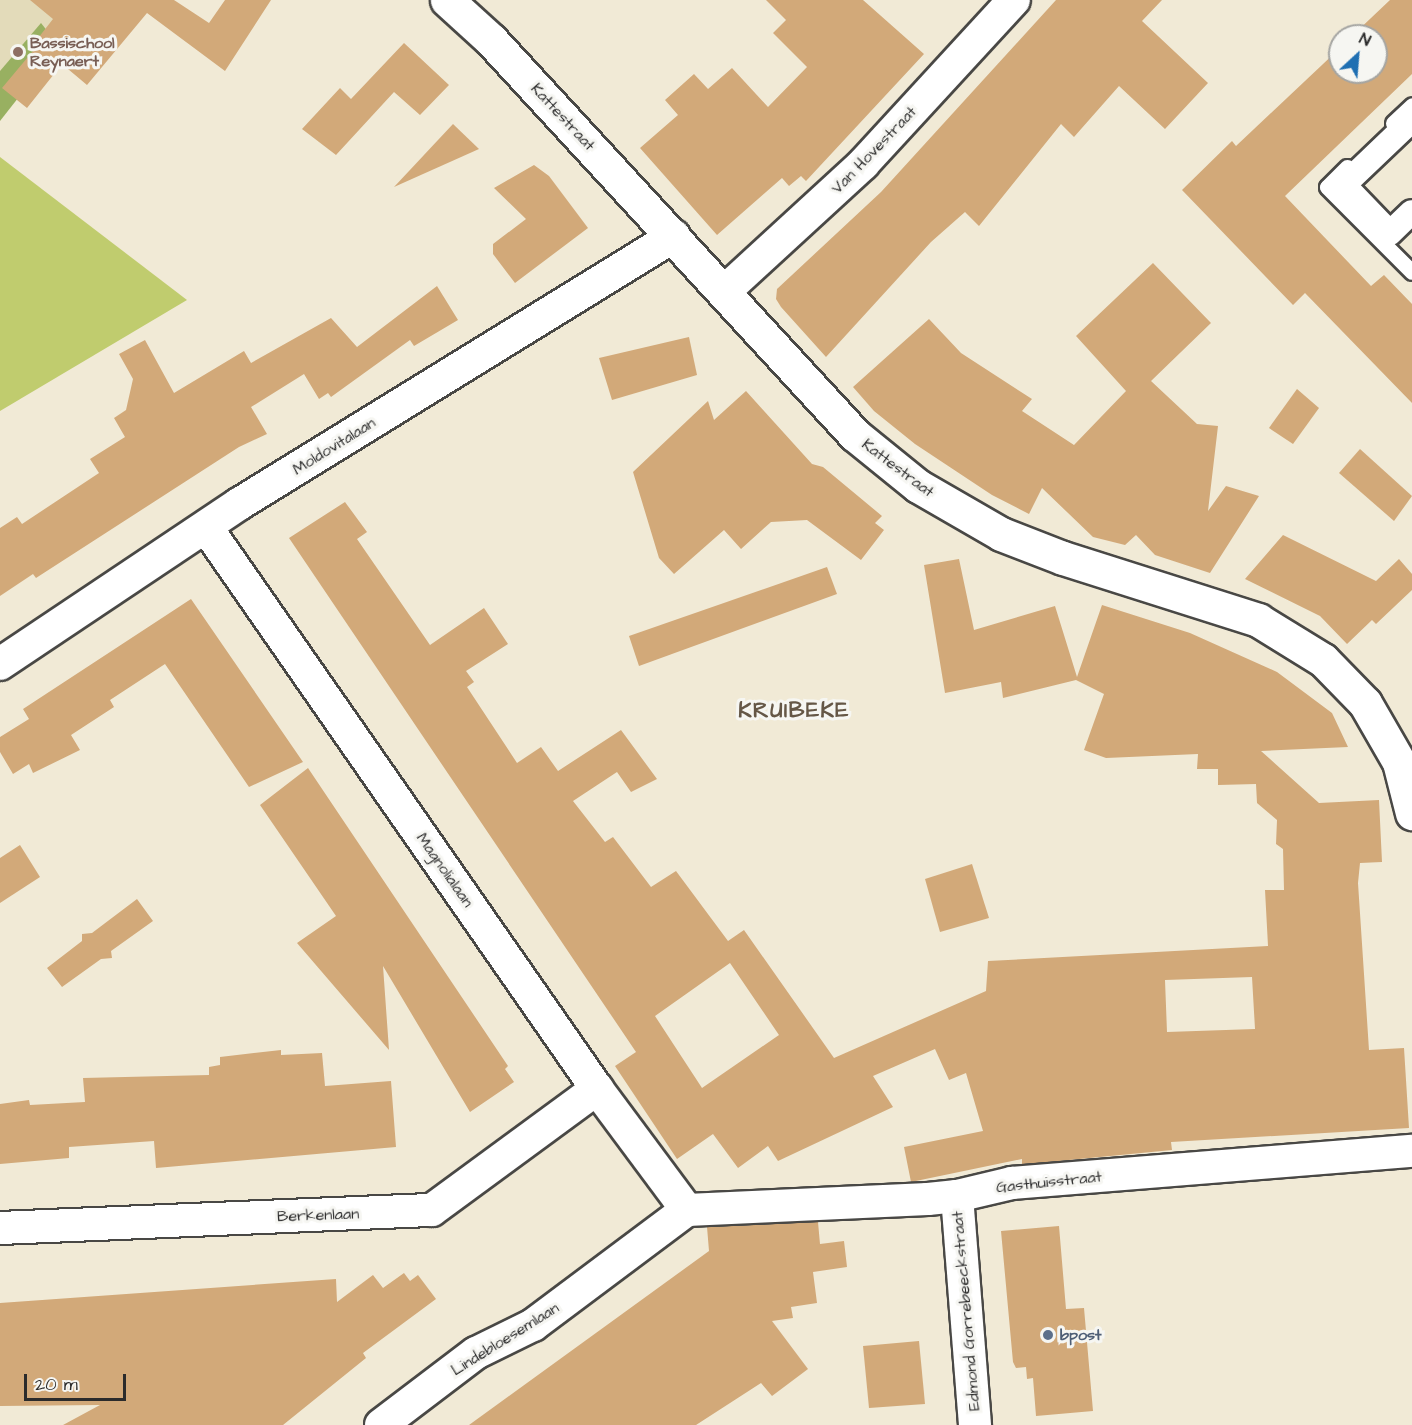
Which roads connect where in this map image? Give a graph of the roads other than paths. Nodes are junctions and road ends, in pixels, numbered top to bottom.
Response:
1 (447, 0) edge
2 (1014, 0) edge
3 (1412, 105) edge
4 (1412, 120) edge
5 (1412, 212) edge
6 (674, 236) junction
7 (1412, 272) edge
8 (725, 291) junction
9 (206, 527) junction
10 (0, 663) edge
11 (1412, 813) edge
12 (597, 1089) junction
13 (1412, 1151) edge
14 (957, 1197) junction
15 (687, 1210) junction
16 (0, 1228) edge
17 (381, 1425) edge
18 (975, 1425) edge

1 - 6 street, Kattestraat
2 - 8 street, Van Hovestraat
3 - 7 lane
4 - 5 street
6 - 8 street, Kattestraat
6 - 9 street, Moldovitalaan
8 - 11 street, Kattestraat
9 - 10 street, Moldovitalaan
9 - 12 street, Magnolialaan
12 - 15 street, Magnolialaan
12 - 16 street, Berkenlaan
13 - 14 street, Gasthuisstraat
14 - 15 street, Gasthuisstraat
14 - 18 street, Edmond Gorrebeeckstraat
15 - 17 street, Lindebloesemlaan

